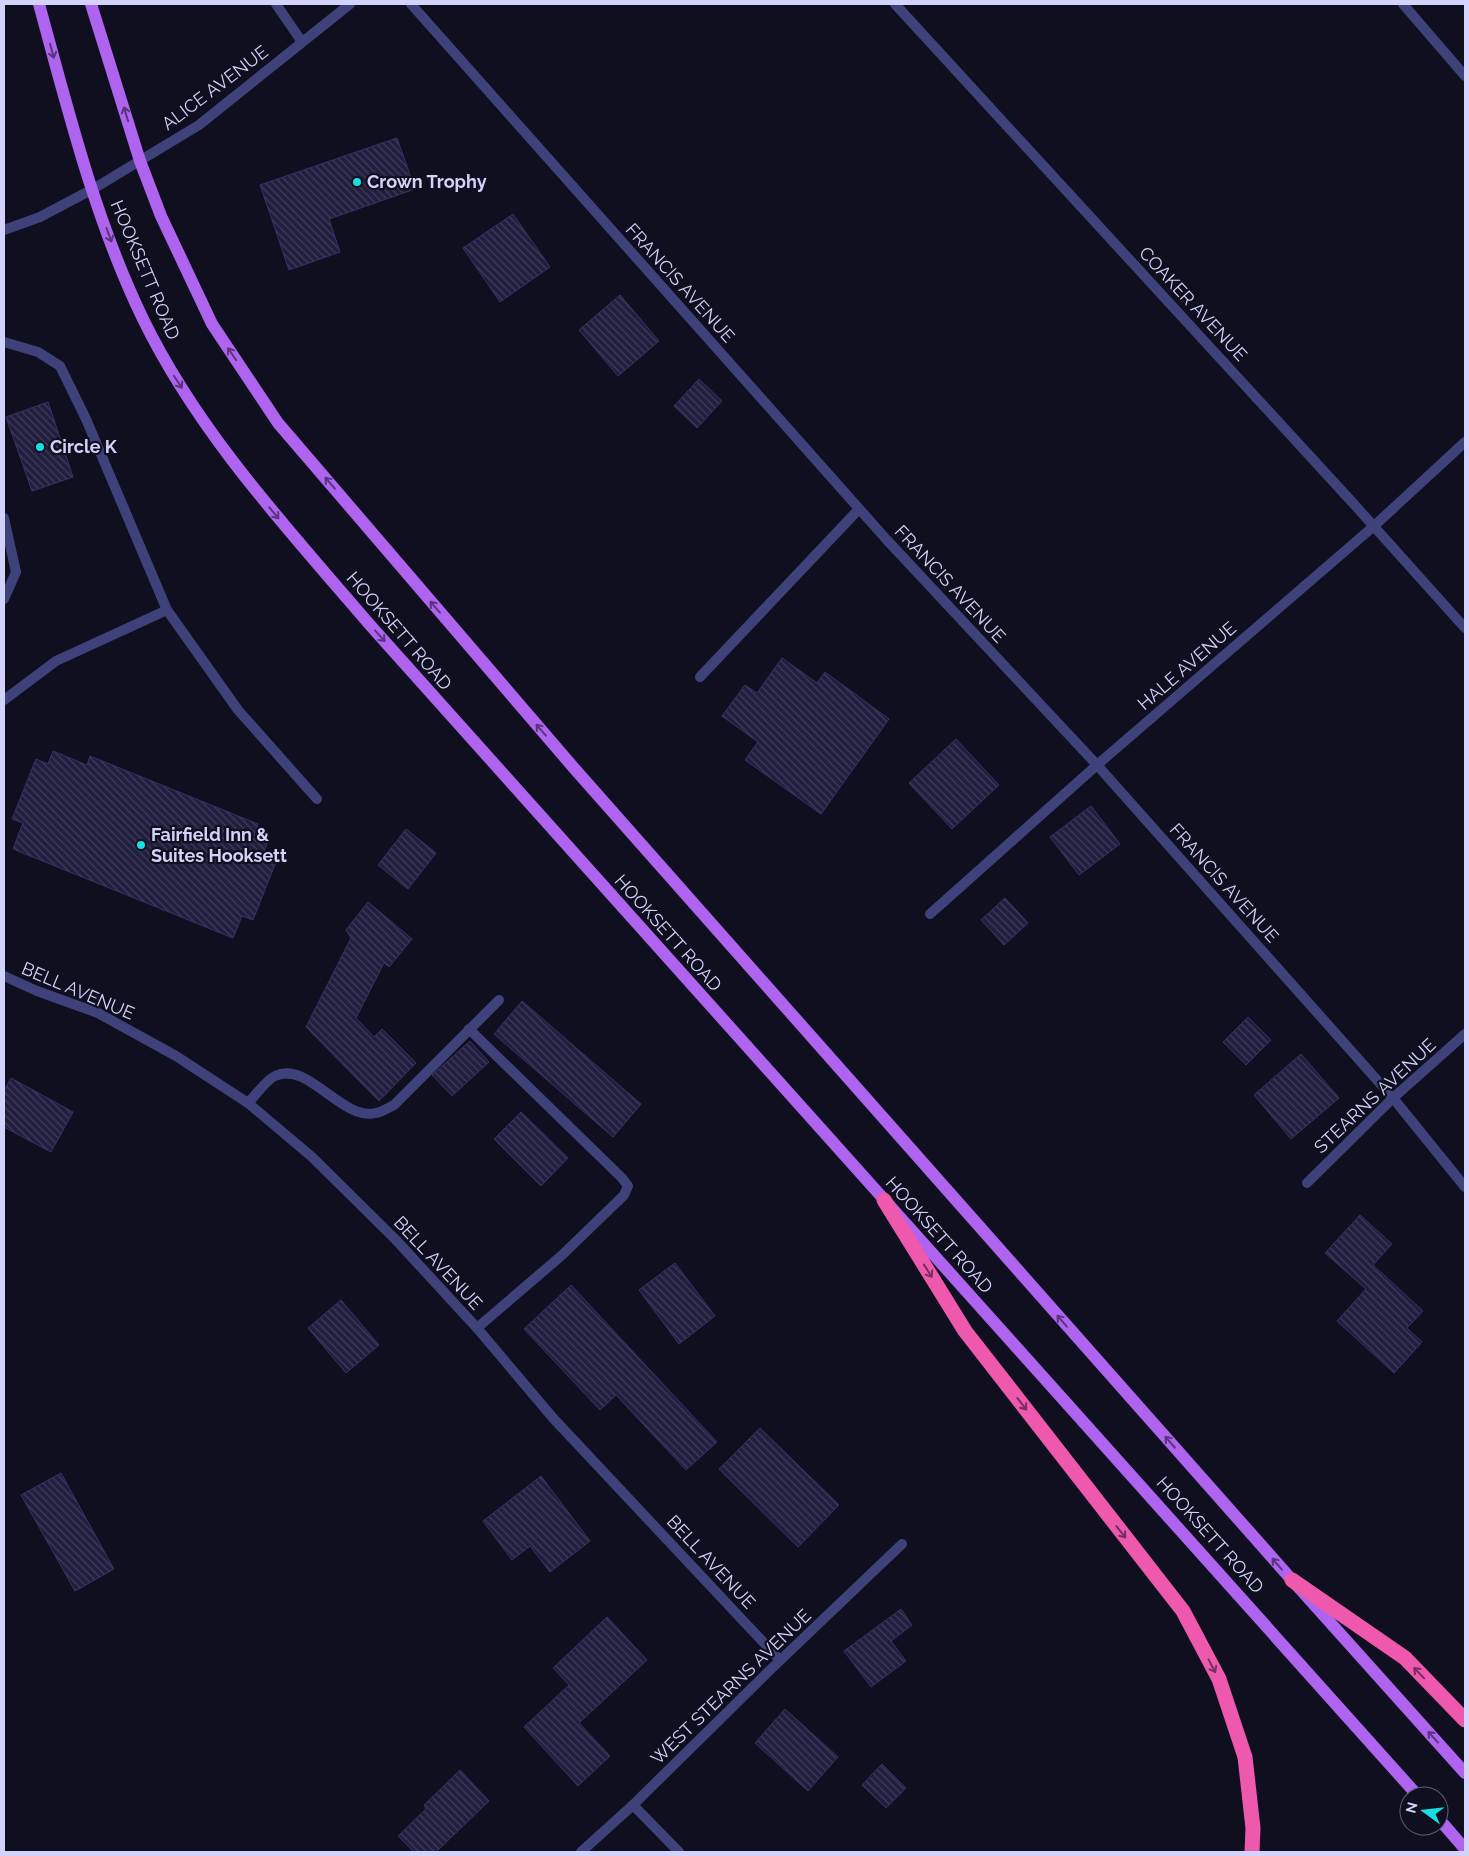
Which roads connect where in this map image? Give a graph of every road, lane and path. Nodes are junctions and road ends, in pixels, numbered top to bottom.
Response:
1 (39, 4) edge
2 (91, 4) edge
3 (276, 4) edge
4 (350, 4) edge
5 (411, 4) edge
6 (895, 4) edge
7 (1403, 4) edge
8 (302, 42) junction
9 (1465, 76) edge
10 (140, 160) junction
11 (93, 189) junction
12 (4, 230) edge
13 (4, 342) edge
14 (1465, 442) edge
15 (859, 509) junction
16 (4, 518) edge
17 (1374, 526) junction
18 (4, 599) edge
19 (167, 610) junction
20 (1465, 628) edge
21 (700, 678) dead end
22 (4, 700) edge
23 (1097, 765) junction
24 (317, 799) dead end
25 (930, 914) dead end
26 (4, 976) edge
27 (499, 1000) dead end
28 (469, 1029) junction
29 (1465, 1034) edge
30 (1393, 1098) junction
31 (248, 1103) junction
32 (1307, 1183) dead end
33 (1465, 1187) edge
34 (884, 1200) junction
35 (477, 1328) junction
36 (902, 1544) dead end
37 (1292, 1580) junction
38 (780, 1660) junction
39 (1465, 1720) edge
40 (1465, 1773) edge
41 (1409, 1786) edge
42 (633, 1805) junction
43 (1449, 1831) edge
44 (1465, 1849) edge
45 (581, 1852) edge
46 (679, 1852) edge
47 (1252, 1852) edge

1 -> 11 main road, HOOKSETT ROAD
10 -> 2 main road, HOOKSETT ROAD
3 - 8 street
4 - 8 street, ALICE AVENUE
5 - 15 street, FRANCIS AVENUE
6 - 17 street, COAKER AVENUE
7 - 9 street
8 - 10 street, ALICE AVENUE
10 - 11 street, ALICE AVENUE
37 -> 10 main road, HOOKSETT ROAD
11 - 12 street, ALICE AVENUE
11 -> 34 main road, HOOKSETT ROAD
13 - 19 street
14 - 17 street, HALE AVENUE
15 - 21 street
15 - 23 street, FRANCIS AVENUE
16 - 18 street
17 - 20 street, COAKER AVENUE
17 - 23 street, HALE AVENUE
19 - 22 street
19 - 24 street
23 - 25 street, HALE AVENUE
23 - 30 street, FRANCIS AVENUE
26 - 31 street, BELL AVENUE
27 - 28 street
28 - 31 street
28 - 35 street
29 - 30 street, STEARNS AVENUE
30 - 32 street, STEARNS AVENUE
30 - 33 street, FRANCIS AVENUE
31 - 35 street, BELL AVENUE
34 - 41 main road, HOOKSETT ROAD
34 -> 47 highway
35 - 38 street, BELL AVENUE
36 - 38 street, WEST STEARNS AVENUE
39 -> 37 highway
40 -> 37 main road, HOOKSETT ROAD
38 - 42 street, WEST STEARNS AVENUE
42 - 45 street, WEST STEARNS AVENUE
42 - 46 street
43 - 44 main road

